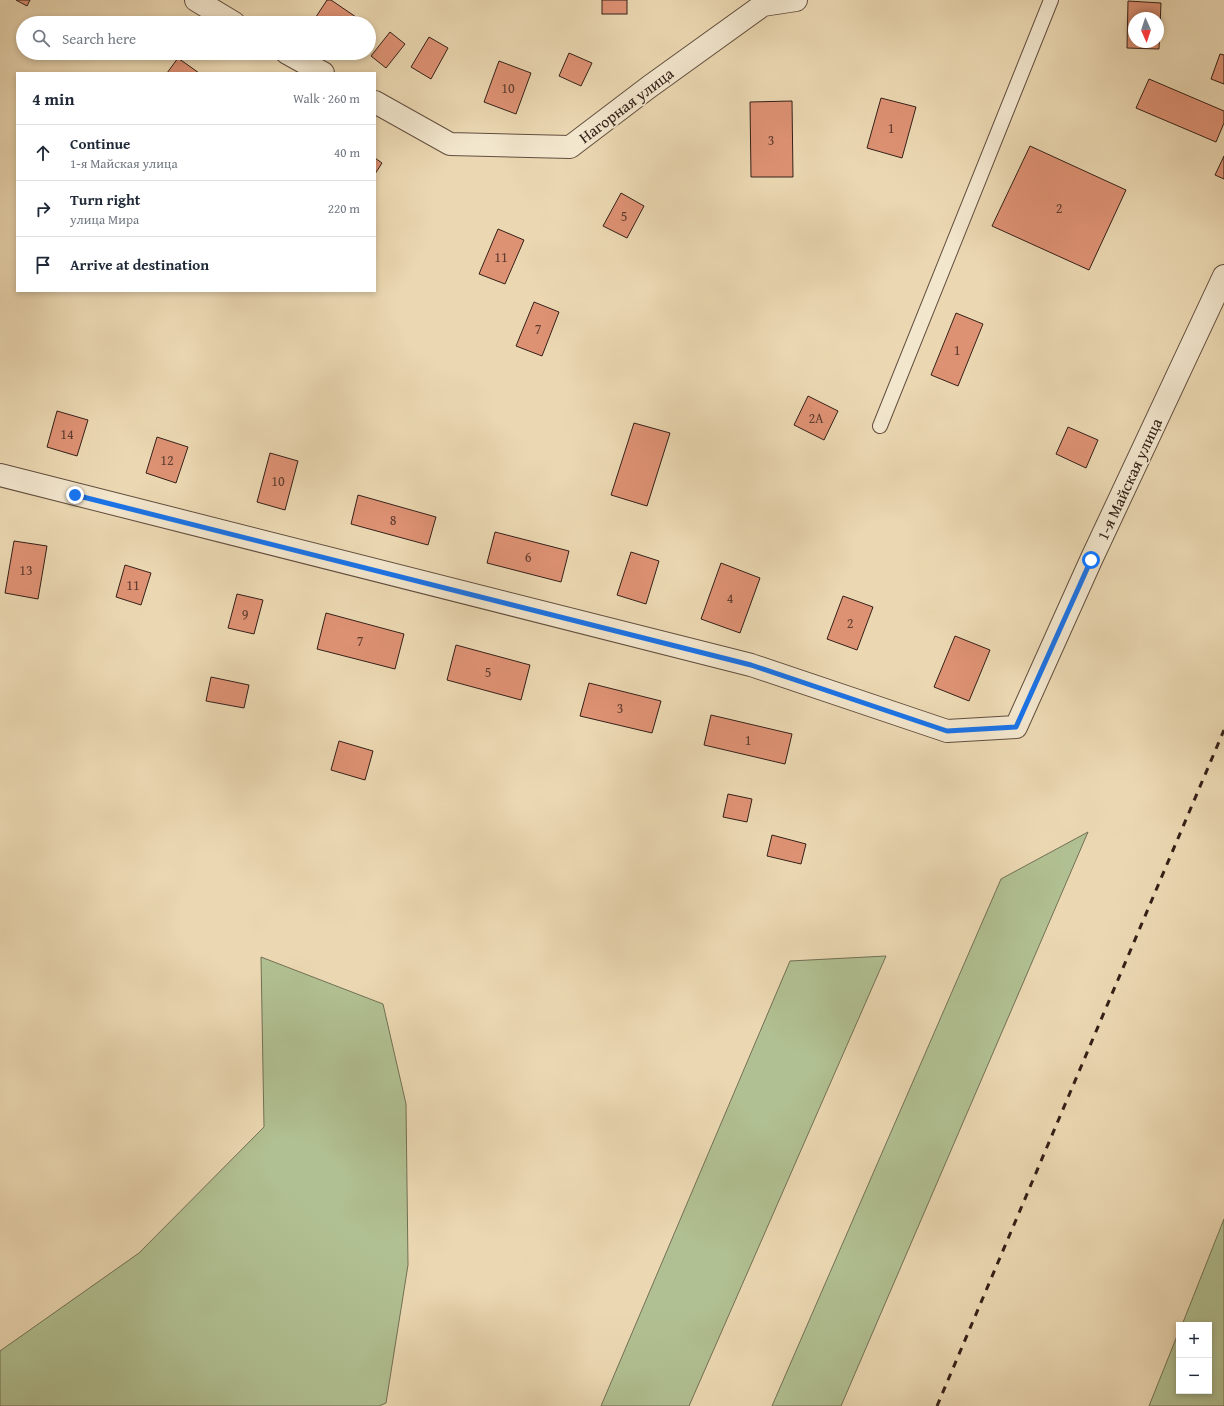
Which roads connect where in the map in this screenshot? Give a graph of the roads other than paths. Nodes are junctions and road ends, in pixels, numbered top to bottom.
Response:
1 (196, 0) edge
2 (796, 0) edge
3 (1051, 0) edge
4 (222, 16) edge
5 (300, 60) edge
6 (321, 72) edge
7 (376, 103) edge
8 (1224, 276) edge
9 (880, 426) dead end
10 (0, 476) edge

1 - 4 street
2 - 7 street, Нагорная улица
3 - 9 lane
5 - 6 street
8 - 10 street, 1-я Майская улица

